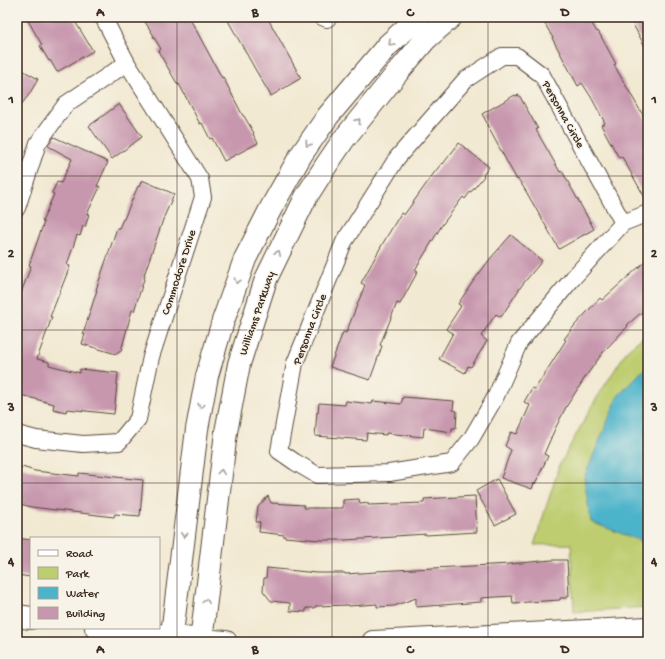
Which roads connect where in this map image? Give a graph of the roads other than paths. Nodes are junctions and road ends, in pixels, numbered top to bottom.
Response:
1 (103, 17) edge
2 (322, 17) edge
3 (329, 17) edge
4 (419, 17) edge
5 (451, 17) edge
6 (128, 63) junction
7 (17, 208) edge
8 (648, 213) edge
9 (623, 222) junction
10 (17, 434) edge
11 (17, 616) edge
12 (30, 618) edge
13 (648, 628) edge
14 (103, 629) edge
15 (171, 639) edge
16 (201, 641) edge
17 (226, 642) edge
18 (373, 642) edge

1 - 6 street, Commodore Drive
2 - 3 street
4 -> 15 main road
16 -> 5 main road, Williams Parkway
6 - 7 street
6 - 10 street, Commodore Drive
8 - 9 street, Personna Circle
9 - 9 street, Personna Circle
11 - 12 main road
13 - 18 main road
14 - 15 main road
15 - 16 main road
16 - 17 main road

